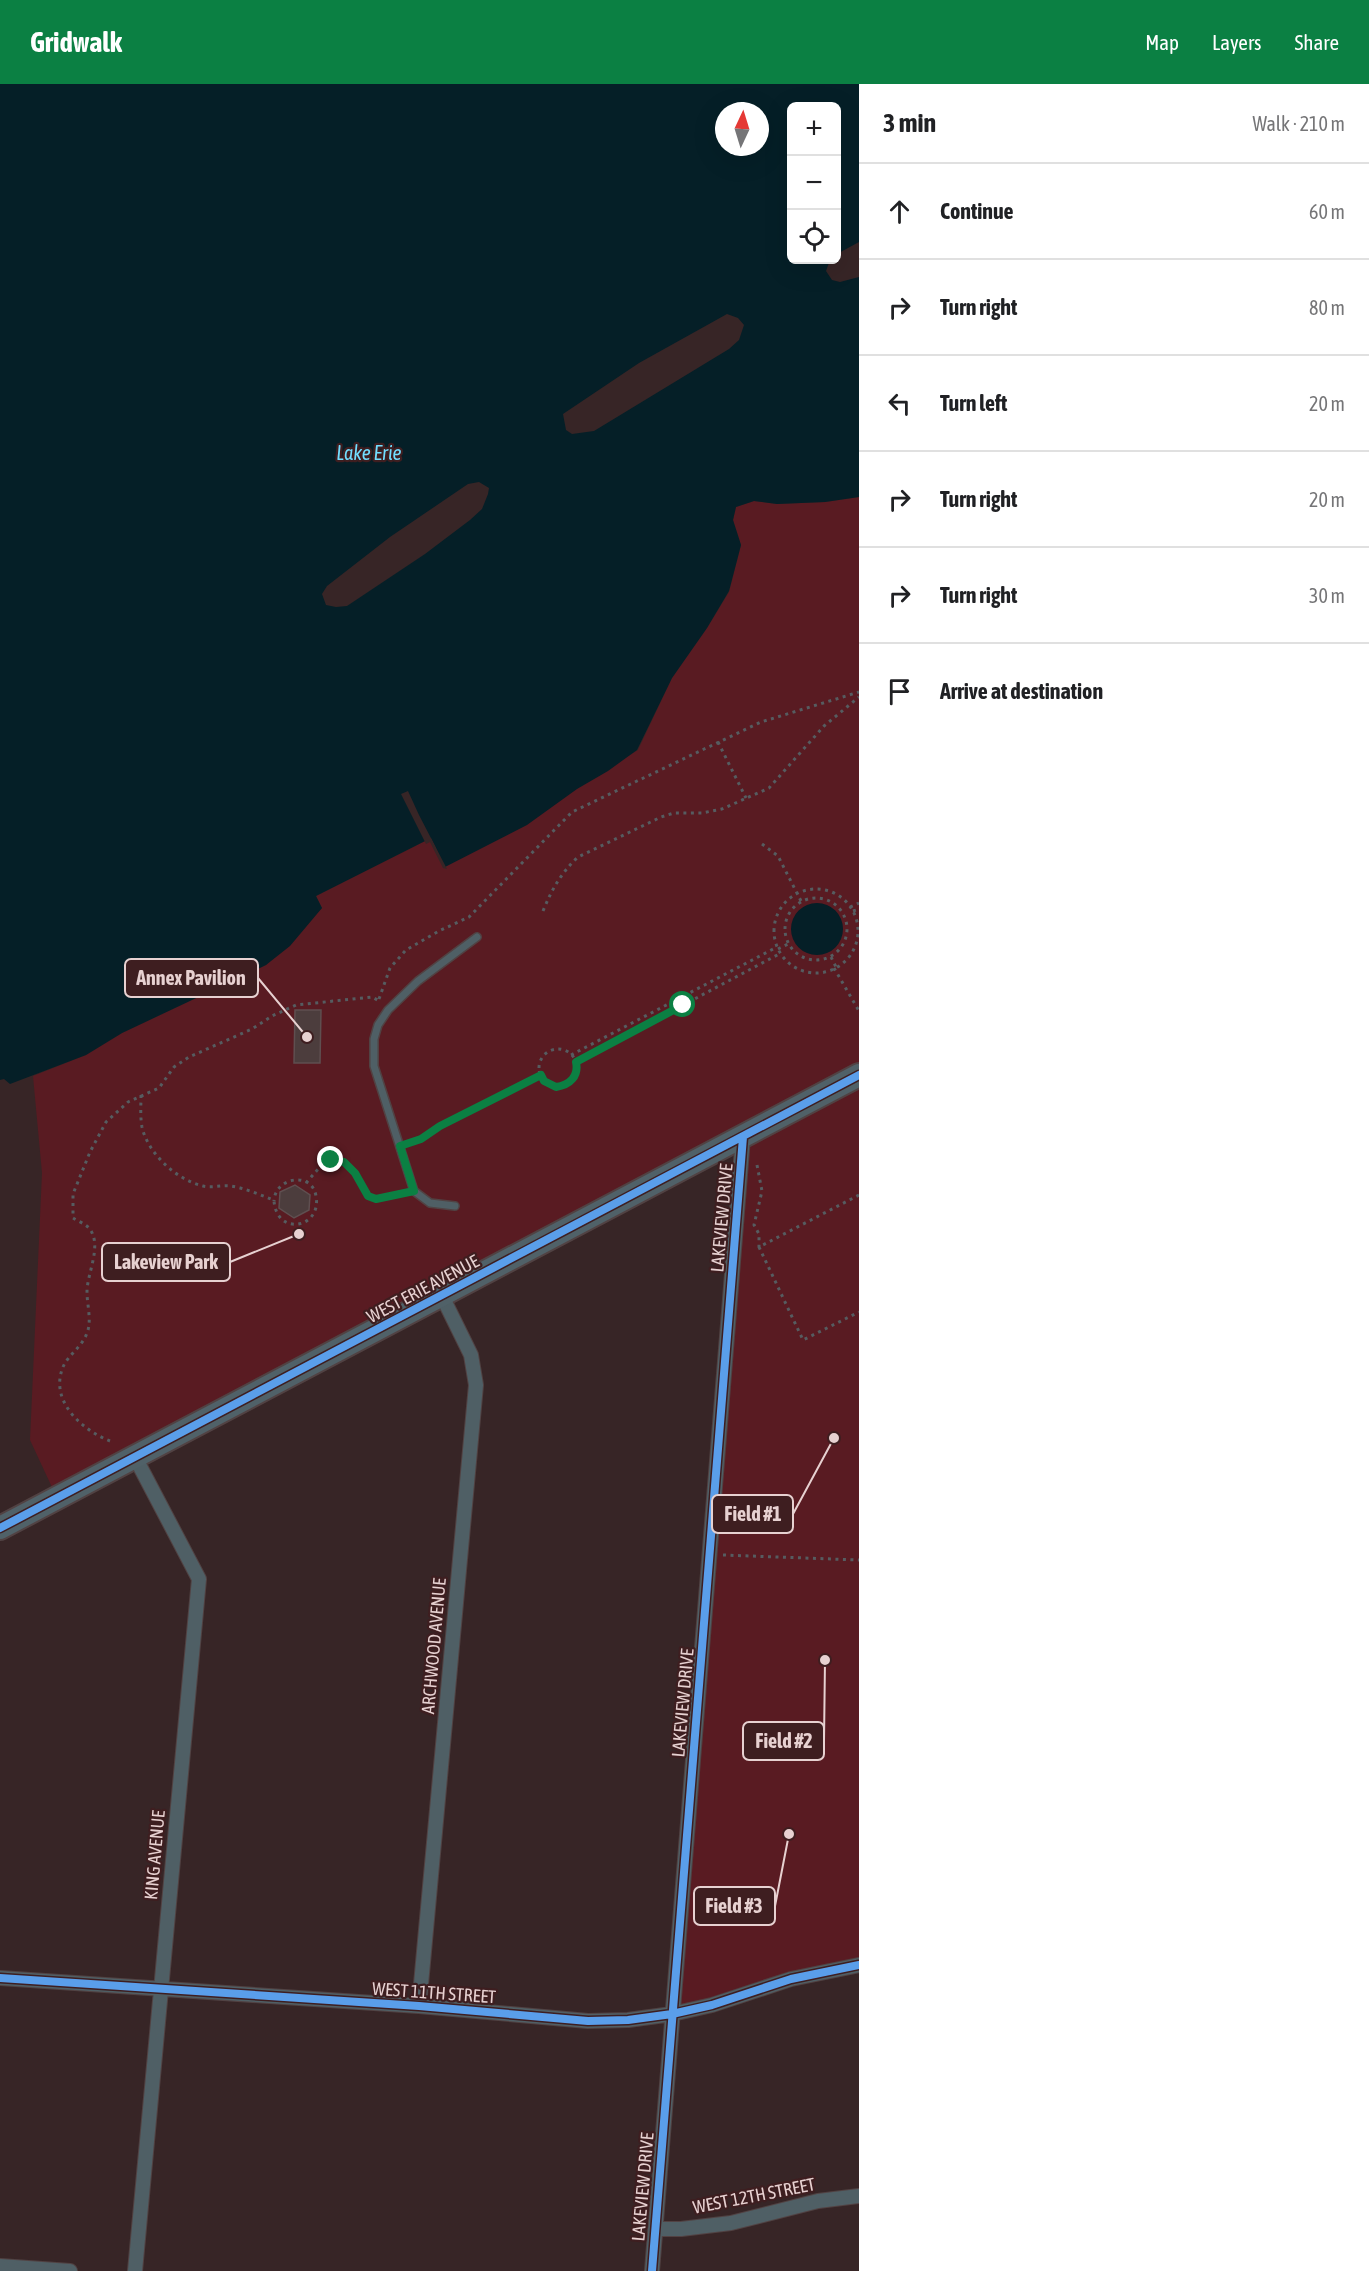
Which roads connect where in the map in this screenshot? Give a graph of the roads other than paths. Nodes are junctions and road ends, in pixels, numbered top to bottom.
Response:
1 (477, 937) dead end
2 (859, 1076) edge
3 (743, 1137) junction
4 (455, 1206) dead end
5 (442, 1296) junction
6 (135, 1457) junction
7 (0, 1528) edge
8 (859, 1965) edge
9 (0, 1978) edge
10 (161, 1990) junction
11 (419, 2006) junction
12 (672, 2014) junction
13 (859, 2196) edge
14 (655, 2229) junction
15 (0, 2266) edge
16 (70, 2271) edge
17 (135, 2271) edge
18 (652, 2271) edge

1 - 4 lane
2 - 3 main road, WEST ERIE AVENUE
3 - 5 main road, WEST ERIE AVENUE
3 - 12 street, LAKEVIEW DRIVE
5 - 6 main road, WEST ERIE AVENUE
5 - 11 street, ARCHWOOD AVENUE
6 - 7 main road, WEST ERIE AVENUE
6 - 10 street, KING AVENUE
8 - 12 street, WEST 11TH STREET
9 - 10 street, WEST 11TH STREET
10 - 11 street, WEST 11TH STREET
10 - 17 street, KING AVENUE
11 - 12 street, WEST 11TH STREET
12 - 14 street, LAKEVIEW DRIVE
13 - 14 street, WEST 12TH STREET
14 - 18 street, LAKEVIEW DRIVE
15 - 16 street

